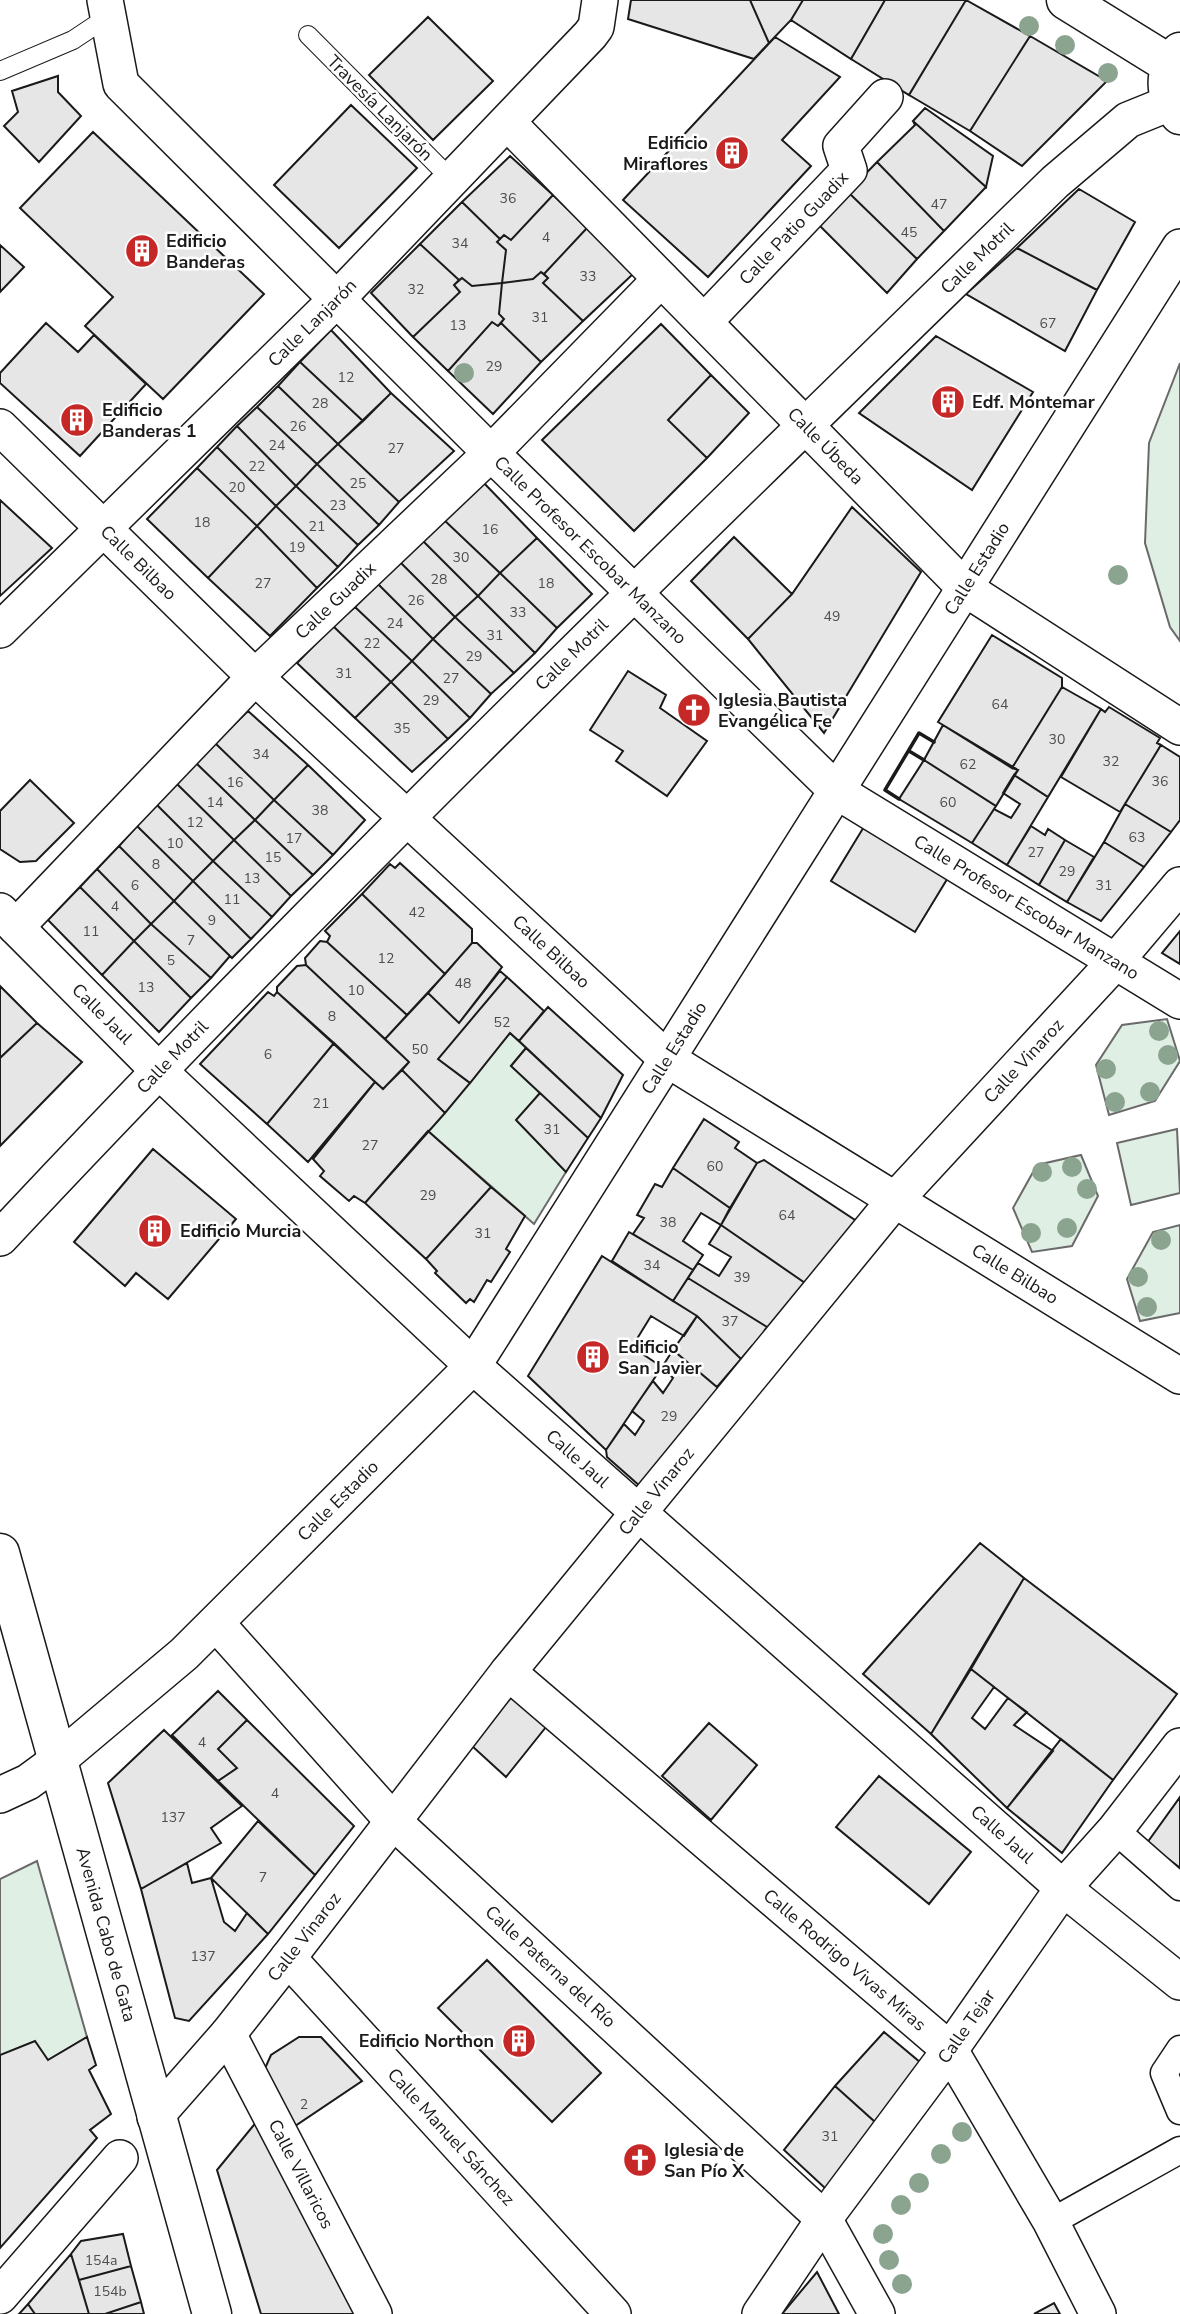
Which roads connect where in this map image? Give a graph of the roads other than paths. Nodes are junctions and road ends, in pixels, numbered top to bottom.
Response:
1 (600, 0) edge
2 (1066, 0) edge
3 (107, 8) edge
4 (308, 35) dead end
5 (1175, 59) edge
6 (0, 71) edge
7 (885, 97) dead end
8 (1175, 109) edge
9 (508, 123) junction
10 (452, 180) junction
11 (1180, 247) edge
12 (661, 279) junction
13 (336, 300) junction
14 (704, 322) junction
15 (806, 425) junction
16 (0, 427) edge
17 (491, 453) junction
18 (102, 526) junction
19 (966, 589) junction
20 (634, 593) junction
21 (0, 630) edge
22 (255, 677) junction
23 (1180, 727) edge
24 (838, 792) junction
25 (409, 818) junction
26 (1180, 885) edge
27 (8, 919) edge
28 (1115, 962) junction
29 (1180, 1001) edge
30 (667, 1059) junction
31 (158, 1070) junction
32 (894, 1201) junction
33 (0, 1238) edge
34 (473, 1366) junction
35 (1180, 1376) edge
36 (639, 1512) junction
37 (0, 1553) edge
38 (216, 1623) junction
39 (508, 1672) junction
40 (1180, 1746) edge
41 (58, 1760) junction
42 (0, 1795) edge
43 (394, 1822) junction
44 (1115, 1830) junction
45 (1180, 1887) edge
46 (1063, 1888) junction
47 (288, 1958) junction
48 (1180, 1982) edge
49 (228, 2034) junction
50 (1180, 2049) edge
51 (950, 2050) junction
52 (1180, 2111) edge
53 (155, 2117) junction
54 (1180, 2150) edge
55 (120, 2158) dead end
56 (824, 2219) junction
57 (1051, 2222) junction
58 (0, 2296) edge
59 (212, 2314) edge
60 (374, 2314) edge
61 (613, 2314) edge
62 (760, 2314) edge
63 (877, 2314) edge
64 (1098, 2314) edge

1 - 9 street, Calle Lanjarón
2 - 5 main road
3 - 6 lane
3 - 13 street, Calle Profesor Escobar Manzano
4 - 10 lane, Travesía Lanjarón
5 - 8 main road
7 - 14 street, Calle Patio Guadix
8 - 15 street, Calle Motril
9 - 10 street, Calle Lanjarón
9 - 12 street, Calle Úbeda
10 - 13 street, Calle Lanjarón
11 - 19 street, Calle Estadio
12 - 14 street, Calle Úbeda
12 - 17 street, Calle Guadix
13 - 17 street, Calle Profesor Escobar Manzano
13 - 18 street, Calle Lanjarón
14 - 15 street, Calle Úbeda
15 - 19 street, Calle Úbeda
15 - 20 street, Calle Motril
16 - 18 street, Calle Bilbao
17 - 20 street, Calle Profesor Escobar Manzano
17 - 22 street, Calle Guadix
18 - 21 street, Calle Lanjarón
18 - 22 street, Calle Bilbao
19 - 23 street, Calle Úbeda
19 - 24 street, Calle Estadio
20 - 24 street, Calle Profesor Escobar Manzano
20 - 25 street, Calle Motril
22 - 25 street, Calle Bilbao
22 - 27 street, Calle Guadix
24 - 28 street, Calle Profesor Escobar Manzano
24 - 30 street, Calle Estadio
25 - 30 street, Calle Bilbao
25 - 31 street, Calle Motril
26 - 28 street, Calle Vinaroz
27 - 31 street, Calle Jaul
28 - 29 street, Calle Profesor Escobar Manzano
28 - 32 street, Calle Vinaroz
30 - 32 street, Calle Bilbao
30 - 34 street, Calle Estadio
31 - 33 street, Calle Motril
31 - 34 street, Calle Jaul
32 - 35 street, Calle Bilbao
32 - 36 street, Calle Vinaroz
34 - 36 street, Calle Jaul
34 - 38 street, Calle Estadio
36 - 39 street, Calle Vinaroz
36 - 46 street, Calle Jaul
37 - 41 main road, Avenida Cabo de Gata
38 - 41 street, Calle Estadio
38 - 43 street, Calle Paterna del Río
39 - 43 street, Calle Vinaroz
39 - 51 street, Calle Rodrigo Vivas Miras
40 - 44 street, Calle Tejar
41 - 42 street, Calle Estadio
41 - 53 main road, Avenida Cabo de Gata
43 - 47 street, Calle Vinaroz
43 - 56 street, Calle Paterna del Río
44 - 45 street
44 - 46 street, Calle Tejar
46 - 48 street, Calle Jaul
46 - 51 street, Calle Tejar
47 - 49 street, Calle Vinaroz
47 - 61 street, Calle Manuel Sánchez
49 - 53 street, Calle Vinaroz
49 - 60 street, Calle Villaricos
50 - 52 street
51 - 56 street, Calle Tejar
51 - 57 street, Calle Rodrigo Vivas Miras
53 - 59 main road, Avenida Cabo de Gata
54 - 57 street
55 - 58 street
56 - 62 street, Calle Tejar
56 - 63 street, Calle Paterna del Río
57 - 64 street, Calle Rodrigo Vivas Miras

